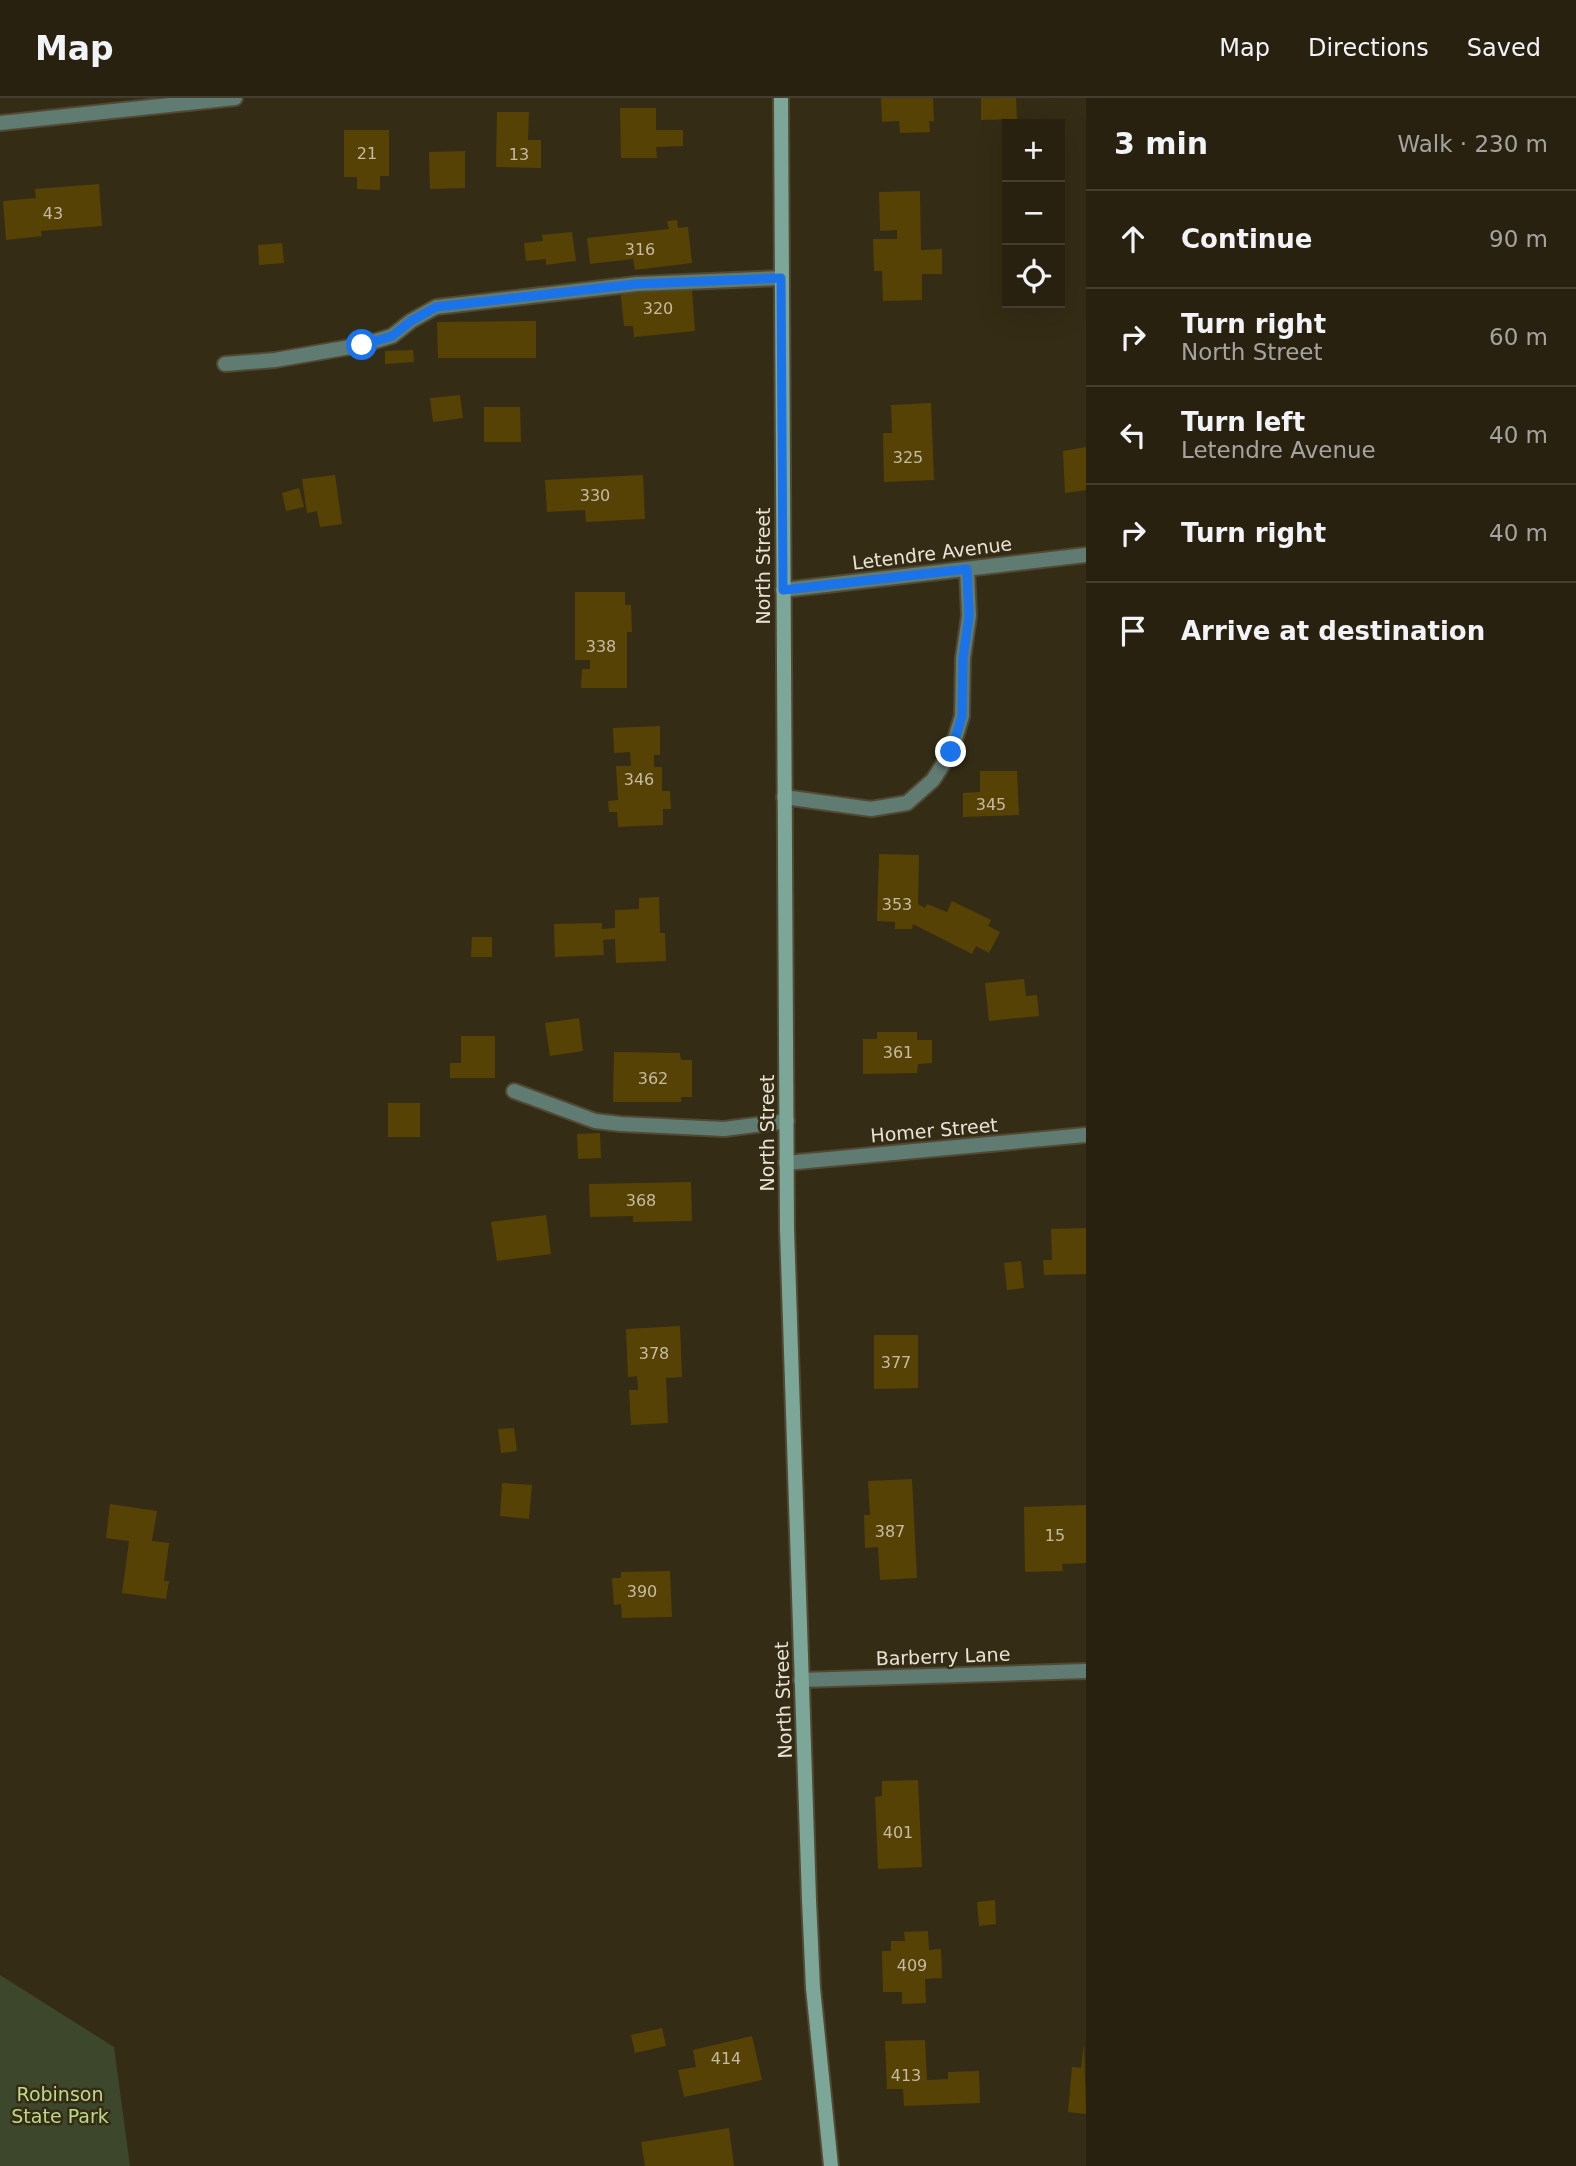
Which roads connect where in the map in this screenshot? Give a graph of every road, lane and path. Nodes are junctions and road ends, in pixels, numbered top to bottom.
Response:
1 (235, 98) edge
2 (781, 98) edge
3 (0, 123) edge
4 (781, 278) junction
5 (225, 364) dead end
6 (1086, 555) edge
7 (967, 569) junction
8 (783, 590) junction
9 (785, 797) junction
10 (513, 1091) dead end
11 (787, 1121) junction
12 (1086, 1135) edge
13 (786, 1163) junction
14 (1086, 1671) edge
15 (801, 1680) junction
16 (831, 2166) edge

1 - 3 street
2 - 4 main road, North Street
4 - 5 street
4 - 8 main road, North Street
6 - 7 street, Letendre Avenue
7 - 8 street, Letendre Avenue
7 - 9 street
8 - 9 main road, North Street
9 - 11 main road, North Street
10 - 11 street
11 - 13 main road, North Street
12 - 13 street, Homer Street
13 - 15 main road, North Street
14 - 15 street, Barberry Lane
15 - 16 main road, North Street

